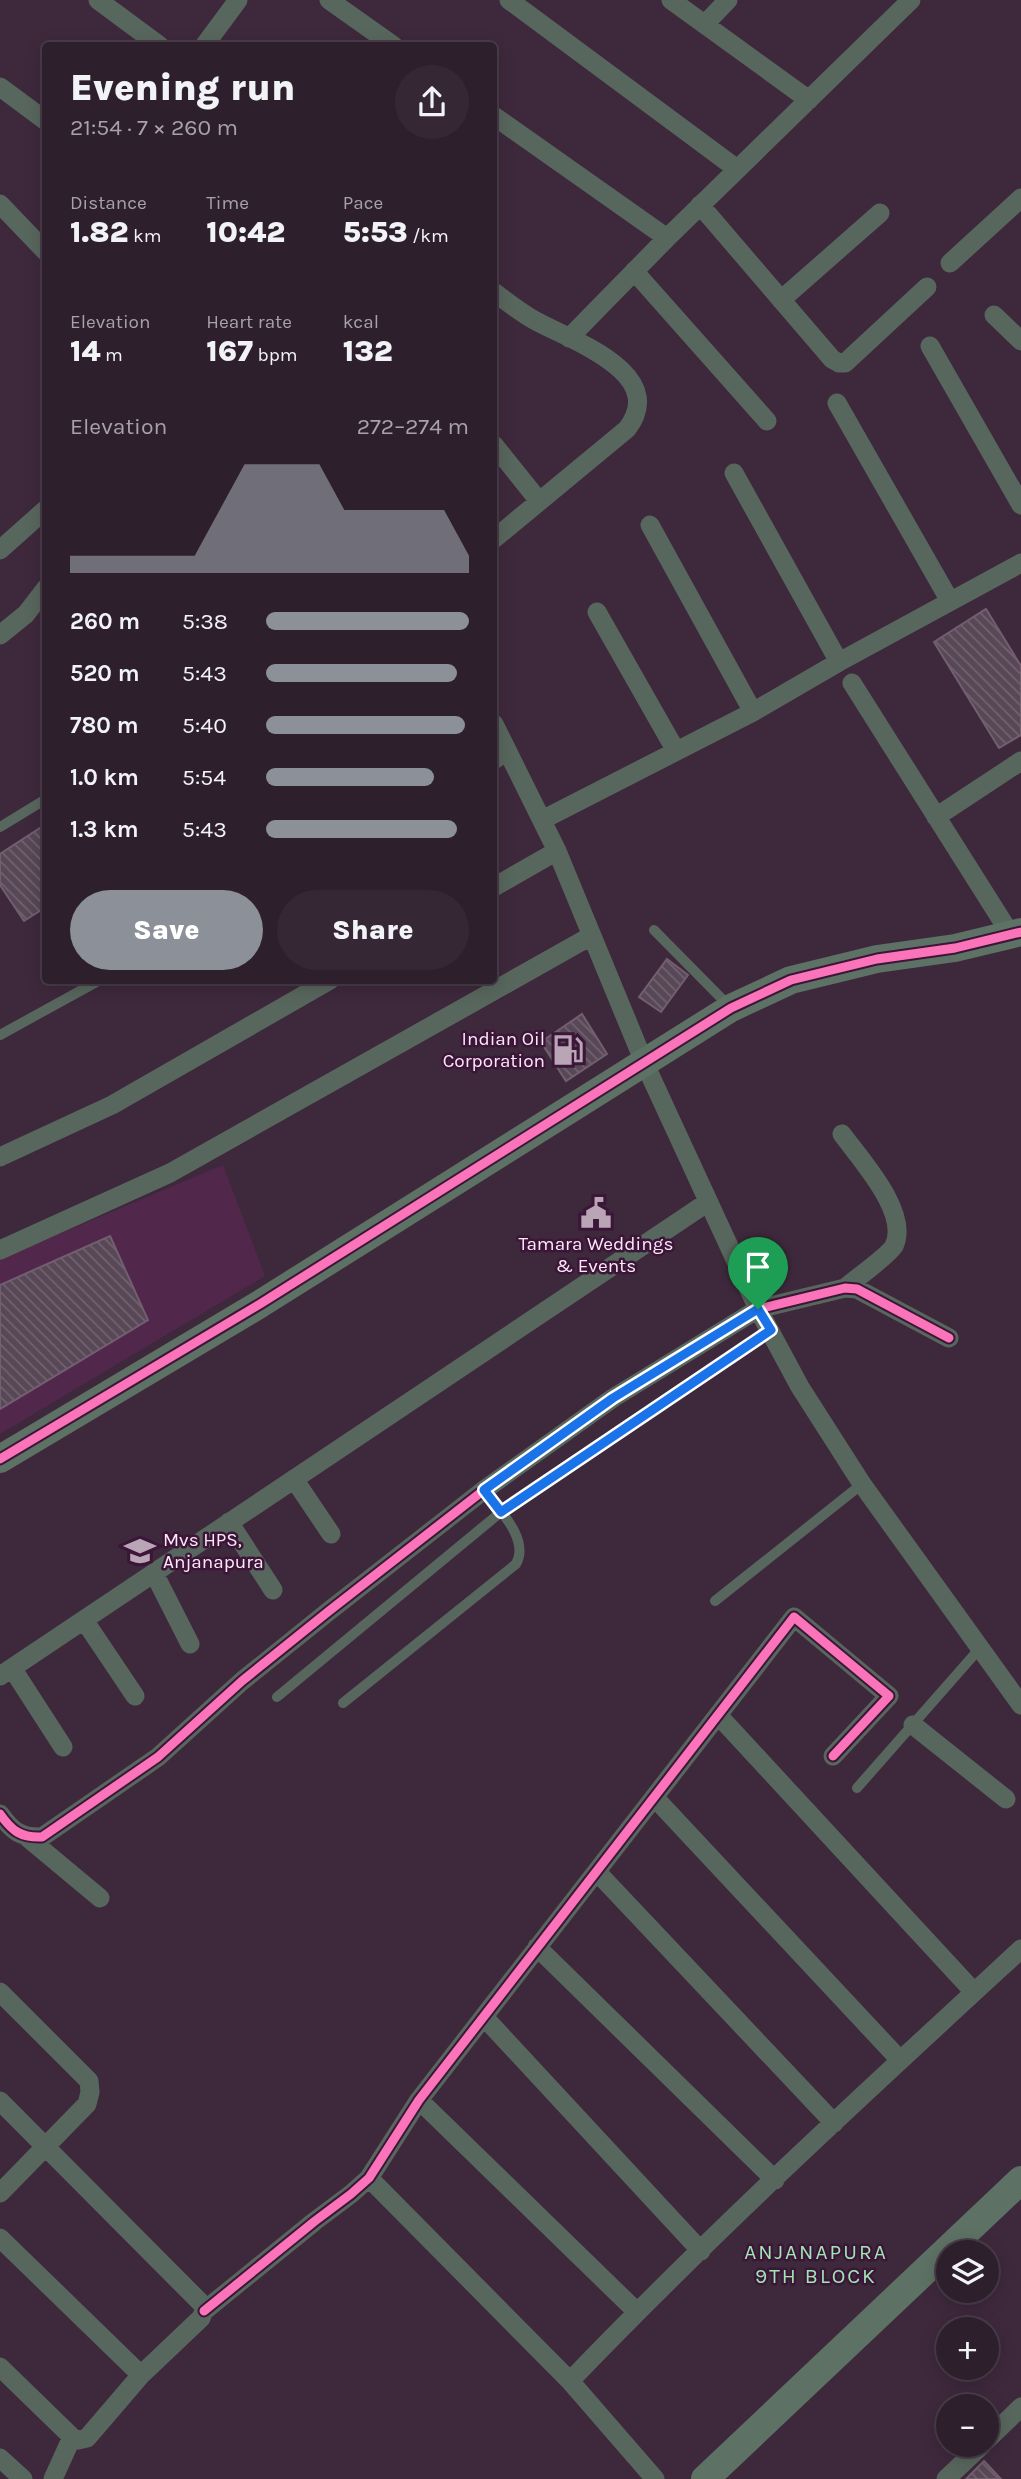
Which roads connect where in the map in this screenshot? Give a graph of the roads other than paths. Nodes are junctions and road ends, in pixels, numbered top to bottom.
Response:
1 (99, 0) edge
2 (238, 0) edge
3 (329, 0) edge
4 (509, 0) edge
5 (671, 0) edge
6 (728, 0) edge
7 (911, 0) edge
8 (705, 24) junction
9 (155, 42) edge
10 (207, 42) edge
11 (388, 42) edge
12 (0, 88) edge
13 (809, 100) junction
14 (42, 118) edge
15 (497, 118) edge
16 (737, 169) junction
17 (1021, 198) edge
18 (0, 204) edge
19 (700, 205) junction
20 (880, 213) dead end
21 (667, 238) junction
22 (42, 248) edge
23 (950, 263) dead end
24 (634, 271) junction
25 (927, 287) dead end
26 (497, 294) edge
27 (781, 300) junction
28 (994, 315) dead end
29 (569, 338) junction
30 (1021, 341) edge
31 (930, 346) dead end
32 (837, 403) dead end
33 (767, 421) dead end
34 (497, 449) edge
35 (734, 473) dead end
36 (539, 501) junction
37 (1021, 505) edge
38 (42, 514) edge
39 (650, 525) dead end
40 (497, 536) edge
41 (0, 550) edge
42 (1021, 563) edge
43 (42, 593) edge
44 (950, 601) junction
45 (597, 612) dead end
46 (0, 635) edge
47 (839, 662) junction
48 (852, 683) dead end
49 (752, 712) junction
50 (497, 738) edge
51 (676, 751) junction
52 (502, 760) edge
53 (1021, 761) edge
54 (42, 801) edge
55 (936, 817) junction
56 (542, 820) junction
57 (0, 827) edge
58 (556, 851) junction
59 (497, 885) edge
60 (654, 930) dead end
61 (1016, 933) edge
62 (591, 936) junction
63 (93, 984) edge
64 (323, 984) edge
65 (731, 1008) junction
66 (0, 1035) edge
67 (644, 1062) junction
68 (842, 1134) dead end
69 (0, 1157) edge
70 (708, 1202) junction
71 (0, 1250) edge
72 (845, 1288) junction
73 (758, 1309) junction
74 (771, 1330) junction
75 (949, 1338) dead end
76 (0, 1459) edge
77 (294, 1479) junction
78 (862, 1484) junction
79 (484, 1490) junction
80 (501, 1512) junction
81 (229, 1522) junction
82 (331, 1534) dead end
83 (154, 1573) junction
84 (273, 1590) dead end
85 (715, 1601) dead end
86 (84, 1620) junction
87 (190, 1644) dead end
88 (980, 1648) junction
89 (6, 1672) edge
90 (135, 1696) dead end
91 (277, 1697) dead end
92 (343, 1703) dead end
93 (1021, 1705) edge
94 (718, 1714) junction
95 (913, 1725) junction
96 (63, 1747) dead end
97 (833, 1756) dead end
98 (858, 1788) dead end
99 (655, 1798) junction
100 (1006, 1799) dead end
101 (0, 1814) edge
102 (28, 1838) junction
103 (597, 1872) junction
104 (100, 1898) dead end
105 (537, 1947) junction
106 (1021, 1950) edge
107 (0, 1992) edge
108 (974, 1992) junction
109 (484, 2017) junction
110 (900, 2060) junction
111 (419, 2100) junction
112 (0, 2101) edge
113 (834, 2123) junction
114 (45, 2146) junction
115 (369, 2178) junction
116 (775, 2180) junction
117 (1021, 2180) edge
118 (0, 2193) edge
119 (0, 2238) edge
120 (701, 2251) junction
121 (204, 2311) junction
122 (637, 2312) junction
123 (0, 2367) edge
124 (141, 2375) junction
125 (570, 2381) junction
126 (1021, 2407) edge
127 (999, 2428) edge
128 (72, 2437) junction
129 (969, 2457) edge
130 (0, 2458) edge
131 (23, 2479) edge
132 (53, 2479) edge
133 (655, 2479) edge
134 (705, 2479) edge
135 (946, 2479) edge

1 - 9 street
2 - 10 street
3 - 11 street
4 - 16 street
5 - 8 street
6 - 8 street
7 - 13 street
8 - 13 street
12 - 14 street
13 - 16 street
15 - 21 street
16 - 19 street
17 - 23 street
18 - 22 street
19 - 21 street
19 - 27 street
20 - 27 street
21 - 24 street
24 - 29 street
24 - 33 street
25 - 27 street
26 - 29 street
28 - 30 street
29 - 36 street
31 - 37 street
32 - 44 street
34 - 36 street
35 - 47 street
36 - 40 street
38 - 41 street
39 - 49 street
42 - 44 street
43 - 46 street
44 - 47 street
45 - 51 street
47 - 49 street
48 - 55 street
49 - 51 street
50 - 52 street
51 - 56 street
52 - 56 street
53 - 55 street
54 - 57 lane
55 - 61 street
56 - 58 street
58 - 59 street
58 - 62 street
60 - 65 lane
61 - 65 street
62 - 67 street
62 - 71 street
63 - 66 lane
64 - 69 street
65 - 67 street
67 - 70 street
67 - 76 street
68 - 72 street
70 - 73 street
70 - 77 street
72 - 73 street
72 - 75 street
73 - 74 street
73 - 79 street
74 - 78 street
74 - 80 lane
77 - 81 street
77 - 82 street
78 - 85 lane
78 - 88 street
79 - 80 lane
79 - 102 street
80 - 91 lane
80 - 92 lane
81 - 83 street
81 - 84 street
83 - 86 street
83 - 87 street
86 - 89 street
86 - 90 street
88 - 93 street
88 - 95 lane
89 - 96 street
94 - 97 street
94 - 99 street
94 - 108 street
95 - 98 lane
95 - 100 street
99 - 103 street
99 - 110 street
101 - 102 street
102 - 104 street
103 - 105 street
103 - 113 street
105 - 109 street
105 - 116 street
106 - 108 street
107 - 114 street
108 - 110 street
109 - 111 street
109 - 120 street
110 - 113 street
111 - 115 street
111 - 122 street
112 - 114 street
113 - 116 street
114 - 118 street
114 - 121 street
115 - 121 street
115 - 125 street
116 - 120 street
117 - 134 street
119 - 124 street
120 - 122 street
121 - 124 street
122 - 125 street
123 - 128 street
124 - 128 street
125 - 133 street
126 - 127 street
128 - 132 street
129 - 135 street
130 - 131 street

